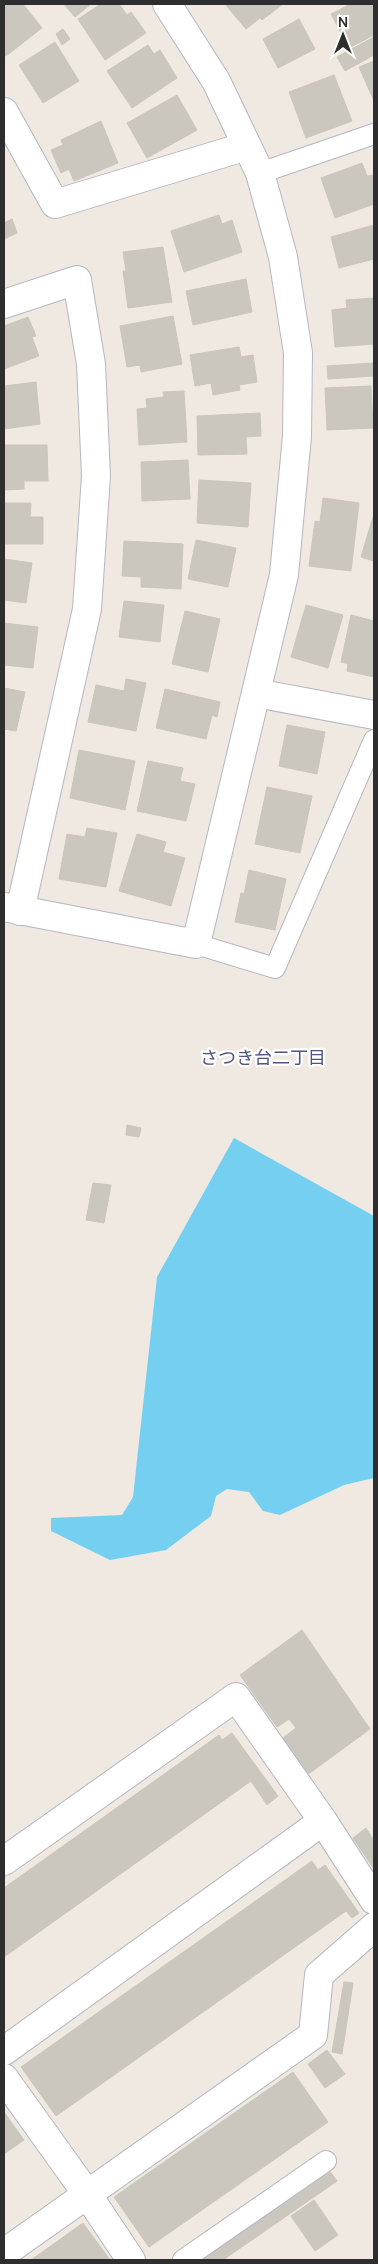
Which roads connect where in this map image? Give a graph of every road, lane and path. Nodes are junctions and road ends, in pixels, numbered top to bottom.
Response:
1 (167, 4) edge
2 (4, 112) edge
3 (374, 134) edge
4 (248, 146) junction
5 (260, 173) junction
6 (4, 304) edge
7 (256, 693) junction
8 (374, 715) edge
9 (374, 740) edge
10 (12, 909) edge
11 (196, 944) junction
12 (323, 1821) junction
13 (4, 1860) edge
14 (374, 1900) edge
15 (374, 1927) edge
16 (4, 2051) edge
17 (4, 2078) edge
18 (326, 2161) dead end
19 (88, 2194) junction
20 (4, 2253) edge
21 (131, 2260) edge
22 (183, 2260) edge

1 - 4 street
2 - 4 street
3 - 5 street
4 - 5 street
5 - 7 street
6 - 10 street
7 - 8 street
7 - 11 street
9 - 11 street
10 - 11 street
12 - 13 street
12 - 14 street
12 - 16 street
15 - 19 street
17 - 19 street
18 - 22 street
19 - 20 street
19 - 21 street

